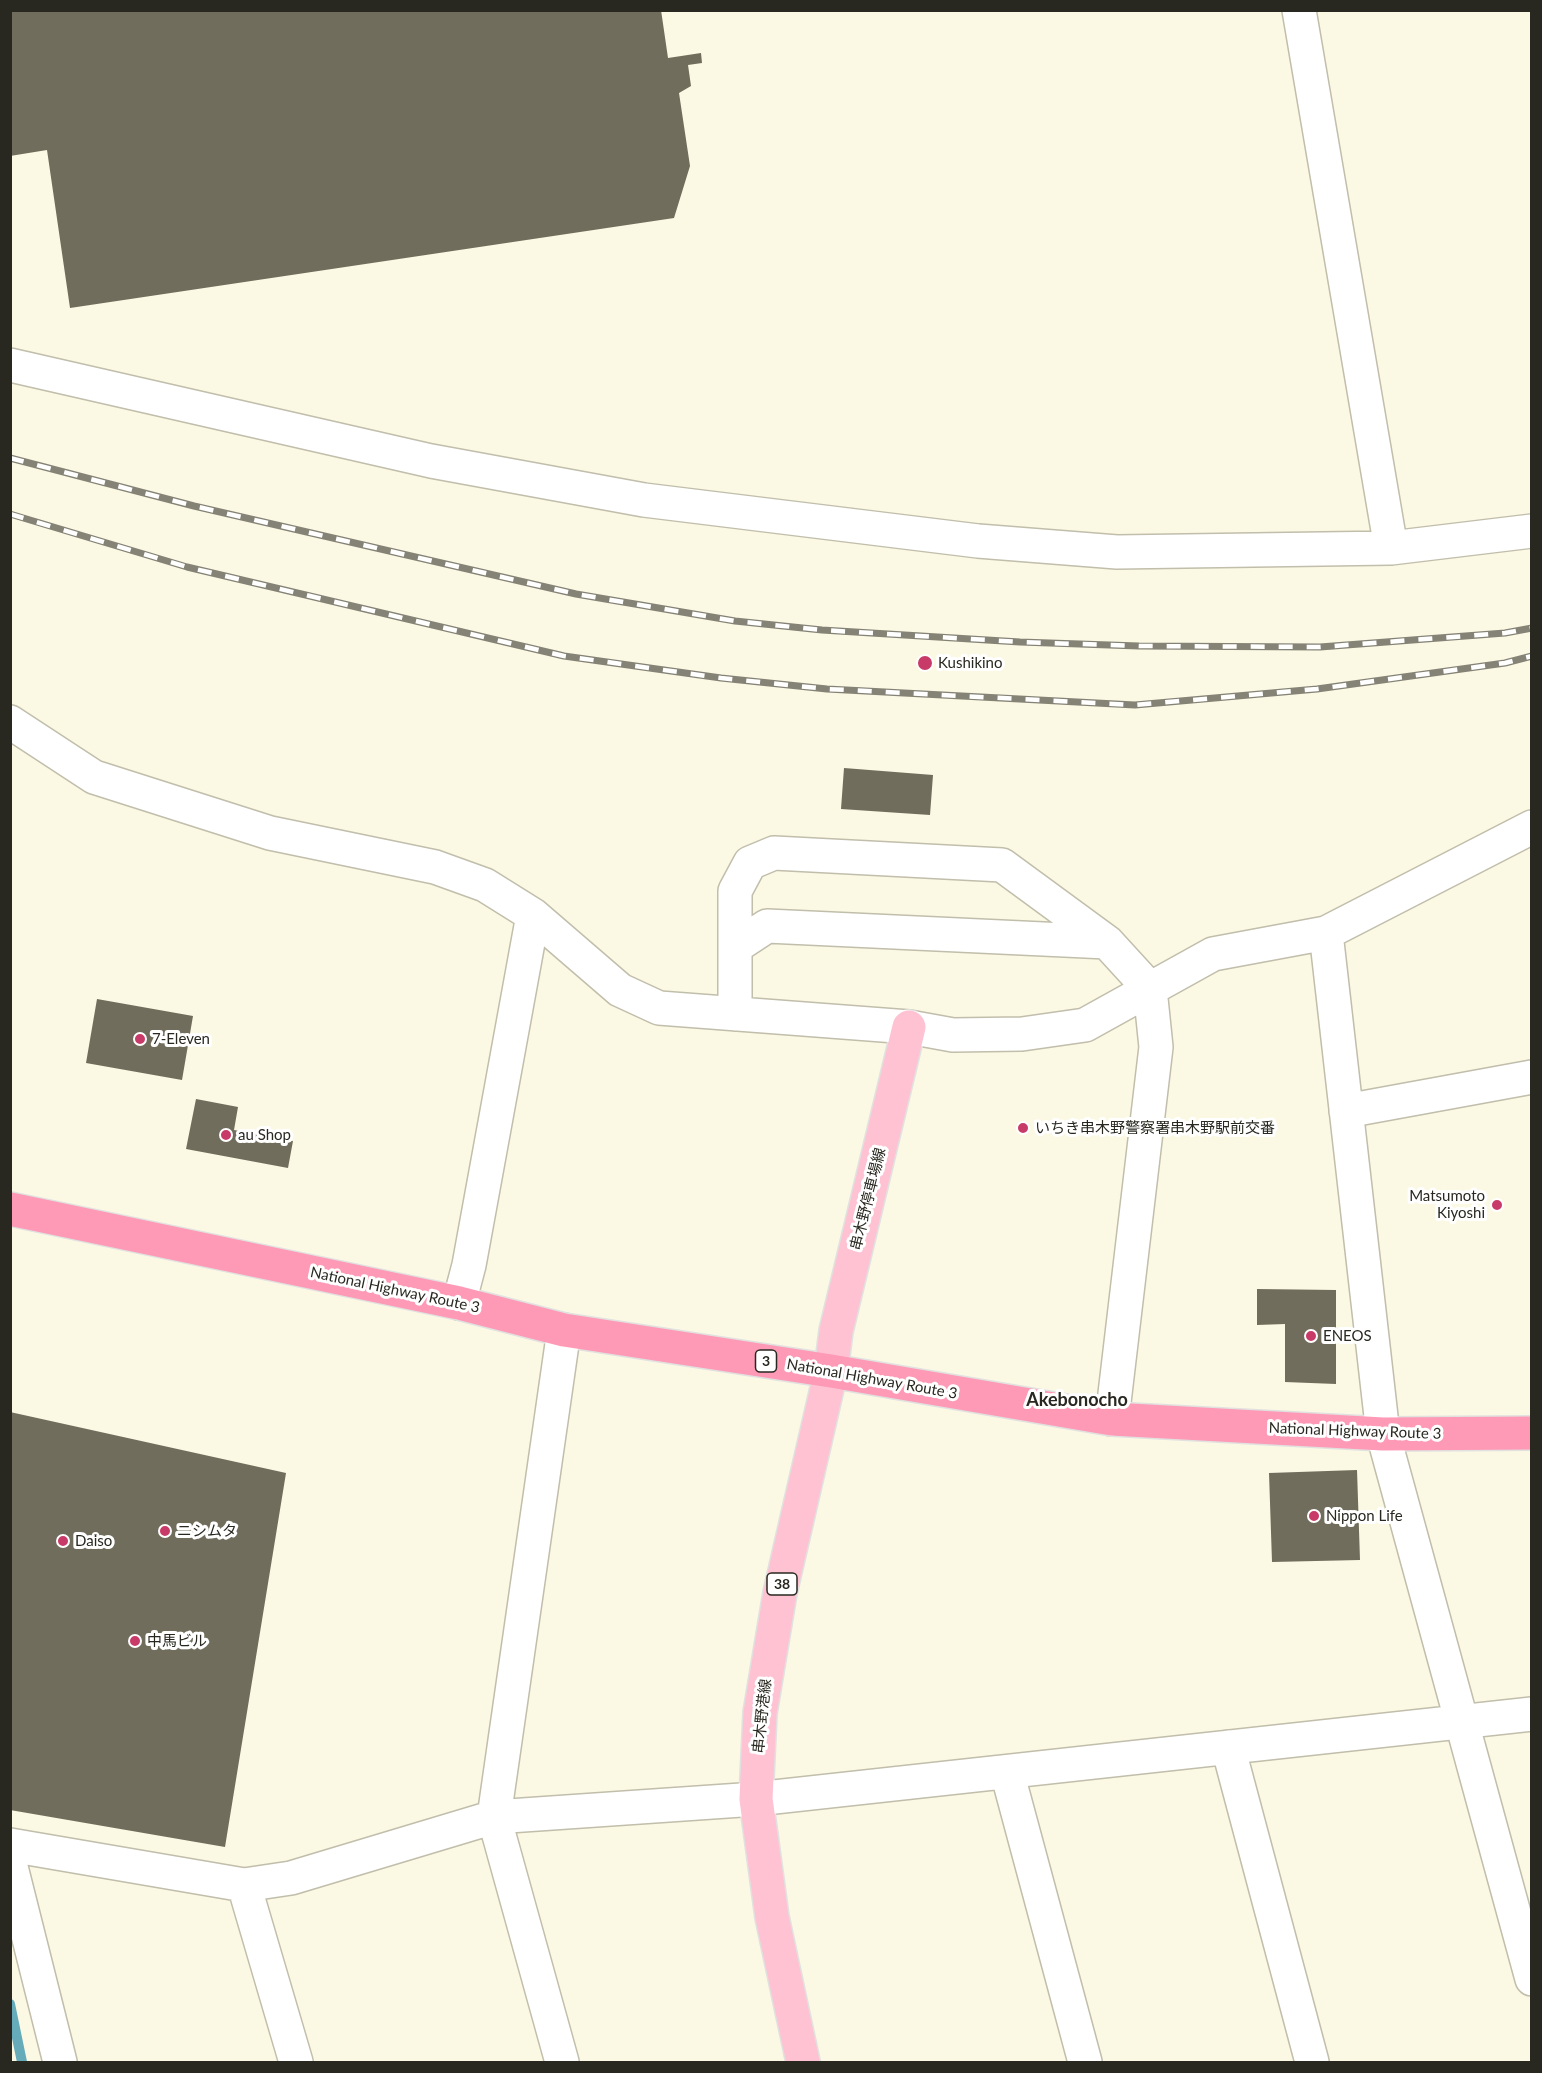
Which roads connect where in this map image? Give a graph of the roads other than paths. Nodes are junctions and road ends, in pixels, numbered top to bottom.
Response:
1 (1299, 10) edge
2 (10, 365) edge
3 (1532, 531) edge
4 (1390, 548) junction
5 (10, 722) edge
6 (1532, 827) edge
7 (533, 915) junction
8 (1326, 933) junction
9 (1107, 942) junction
10 (735, 947) junction
11 (1150, 989) junction
12 (735, 1014) junction
13 (909, 1027) junction
14 (1532, 1077) edge
15 (1346, 1111) junction
16 (10, 1209) edge
17 (459, 1303) junction
18 (564, 1330) junction
19 (831, 1371) junction
20 (1112, 1419) junction
21 (1532, 1433) edge
22 (1383, 1434) junction
23 (1532, 1714) edge
24 (1462, 1722) junction
25 (1228, 1747) junction
26 (1007, 1772) junction
27 (756, 1799) junction
28 (494, 1817) junction
29 (10, 1845) edge
30 (10, 1863) edge
31 (244, 1885) junction
32 (1530, 1971) edge
33 (60, 2062) edge
34 (296, 2062) edge
35 (562, 2062) edge
36 (803, 2062) edge
37 (1086, 2062) edge
38 (1312, 2062) edge

1 - 4 street
2 - 4 street
3 - 4 street
5 - 7 street
6 - 8 street
7 - 12 street
7 - 17 street
8 - 11 street
8 - 15 street
9 - 10 street
9 - 10 street
9 - 11 street
10 - 12 street
11 - 13 street
11 - 20 street
12 - 13 street
13 - 19 main road, 串木野停車場線
14 - 15 street
15 - 22 street
16 - 17 highway, National Highway Route 3 / 3
17 - 18 highway, National Highway Route 3 / 3
18 - 19 highway, National Highway Route 3 / 3
18 - 28 street
19 - 20 highway, National Highway Route 3 / 3
19 - 27 main road, 串木野港線 / 38
20 - 22 highway, National Highway Route 3 / 3
21 - 22 highway, National Highway Route 3 / 3
22 - 24 street
23 - 24 street
24 - 25 street
24 - 32 street
25 - 26 street
25 - 38 street
26 - 27 street
26 - 37 street
27 - 28 street
27 - 36 main road, 串木野港線 / 38
28 - 31 street
28 - 35 street
29 - 31 street
30 - 33 street
31 - 34 street

